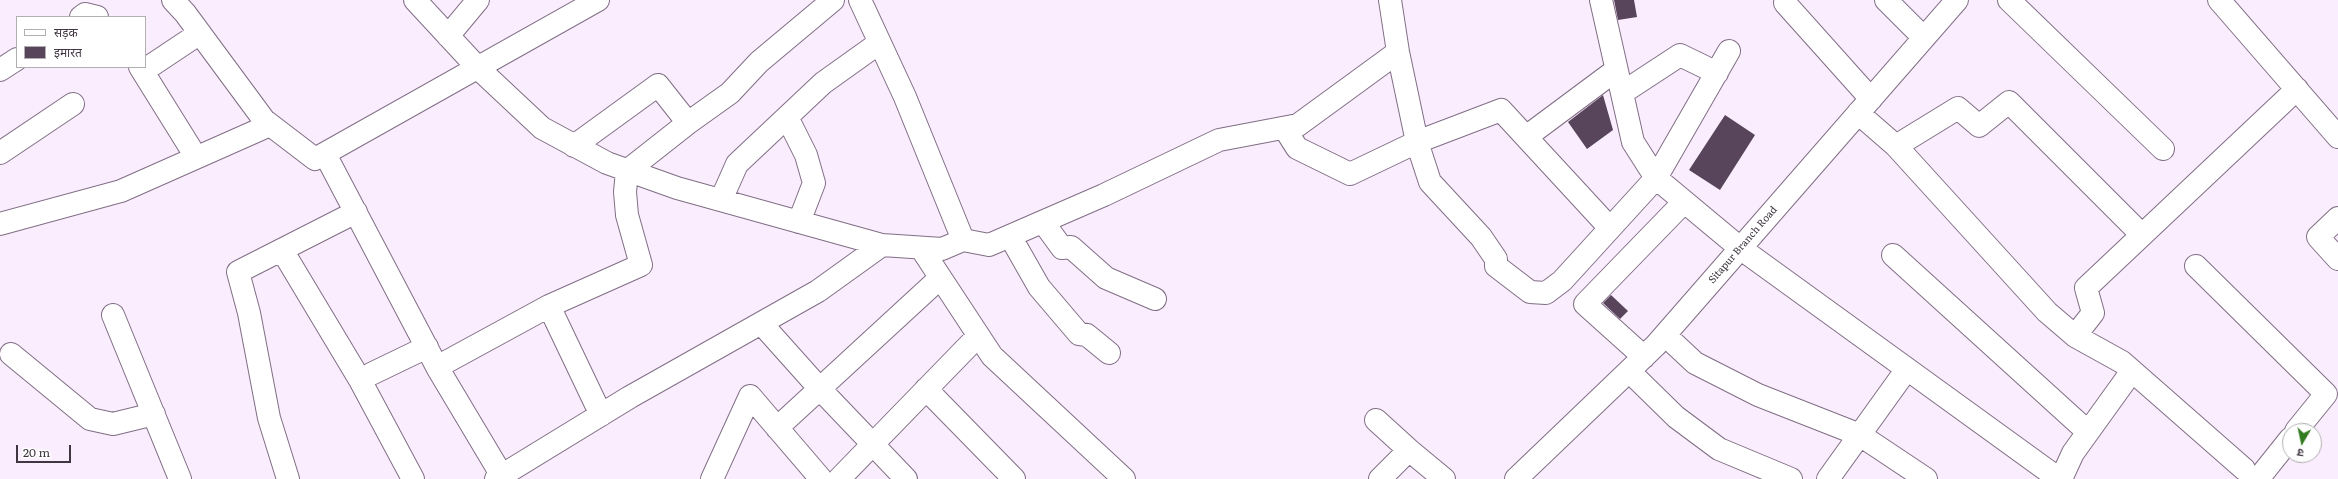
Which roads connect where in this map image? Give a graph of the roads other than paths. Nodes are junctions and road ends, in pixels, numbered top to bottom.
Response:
1 (173, 0) edge
2 (415, 0) edge
3 (478, 0) edge
4 (598, 0) edge
5 (833, 0) edge
6 (860, 0) edge
7 (1390, 0) edge
8 (1602, 0) edge
9 (1886, 0) edge
10 (1958, 0) edge
11 (2219, 0) edge
12 (1785, 3) dead end
13 (2021, 4) edge
14 (82, 16) edge
15 (93, 16) edge
16 (200, 33) junction
17 (448, 36) junction
18 (1924, 38) junction
19 (879, 43) junction
20 (1730, 51) dead end
21 (1398, 52) junction
22 (16, 60) edge
23 (146, 66) edge
24 (478, 68) junction
25 (141, 69) edge
26 (0, 70) edge
27 (1616, 70) junction
28 (1717, 73) junction
29 (2297, 89) junction
30 (1622, 93) junction
31 (73, 104) dead end
32 (1864, 106) junction
33 (787, 117) junction
34 (688, 123) junction
35 (270, 125) junction
36 (1285, 129) junction
37 (2337, 134) edge
38 (1526, 137) junction
39 (1417, 142) junction
40 (574, 146) junction
41 (1896, 146) junction
42 (2163, 149) dead end
43 (0, 153) edge
44 (325, 154) junction
45 (196, 157) junction
46 (627, 171) junction
47 (1656, 178) junction
48 (721, 200) junction
49 (1684, 202) junction
50 (356, 212) junction
51 (2338, 218) edge
52 (799, 222) junction
53 (1043, 222) junction
54 (0, 224) edge
55 (1609, 227) junction
56 (2142, 235) junction
57 (1010, 236) junction
58 (962, 240) junction
59 (882, 245) junction
60 (921, 248) junction
61 (1740, 248) junction
62 (282, 250) junction
63 (1893, 255) dead end
64 (2338, 259) edge
65 (2196, 266) dead end
66 (940, 278) junction
67 (1155, 299) dead end
68 (549, 306) junction
69 (113, 315) dead end
70 (762, 323) junction
71 (1665, 335) junction
72 (978, 336) junction
73 (2075, 336) junction
74 (427, 347) junction
75 (1109, 353) dead end
76 (11, 354) dead end
77 (1637, 364) junction
78 (437, 367) junction
79 (1907, 369) junction
80 (2132, 371) junction
81 (371, 374) dead end
82 (820, 389) junction
83 (926, 390) junction
84 (154, 414) junction
85 (601, 415) junction
86 (1376, 420) dead end
87 (2302, 423) edge
88 (778, 428) junction
89 (2088, 432) junction
90 (1860, 435) junction
91 (872, 445) junction
92 (2282, 446) edge
93 (1410, 450) junction
94 (1761, 474) edge
95 (2249, 476) edge
96 (499, 477) edge
97 (1520, 478) edge
98 (180, 479) edge
99 (288, 479) edge
100 (413, 479) edge
101 (712, 479) edge
102 (821, 479) edge
103 (839, 479) edge
104 (906, 479) edge
105 (1014, 479) edge
106 (1124, 479) edge
107 (1380, 479) edge
108 (1444, 479) edge
109 (1792, 479) edge
110 (1828, 479) edge
111 (1926, 479) edge
112 (2060, 479) edge

1 - 16 street
2 - 17 street
3 - 17 street
4 - 24 street
5 - 34 street
6 - 19 street
7 - 21 street
8 - 27 street
9 - 18 street
10 - 18 street, Sitapur Branch Road
11 - 29 street
12 - 32 street
13 - 42 street
14 - 15 street
16 - 23 street
16 - 35 street
17 - 24 street
18 - 32 street, Sitapur Branch Road
19 - 33 street
19 - 58 street
20 - 28 street
21 - 36 street
21 - 39 street
22 - 26 street
24 - 40 street
24 - 44 street
25 - 45 street
27 - 30 street
27 - 38 street
28 - 30 street
28 - 47 street
29 - 37 street
29 - 56 street
30 - 47 street
31 - 43 street
32 - 41 street
32 - 61 street, Sitapur Branch Road
33 - 48 street
33 - 52 street
34 - 40 street
34 - 46 street
35 - 44 street
35 - 45 street
36 - 39 street
36 - 53 street
38 - 39 street
38 - 55 street
39 - 55 street
40 - 46 street
41 - 56 street
41 - 73 street
44 - 50 street
45 - 54 street
46 - 48 street
46 - 68 street
47 - 49 street
47 - 55 street
48 - 52 street
49 - 61 street
49 - 77 street
50 - 62 street
50 - 74 street
51 - 64 street
52 - 59 street
53 - 57 street
53 - 67 street
56 - 73 street
57 - 58 street
57 - 75 street
58 - 60 street
59 - 60 street
59 - 70 street
60 - 66 street
61 - 71 street, Sitapur Branch Road
61 - 79 street
62 - 99 street
62 - 100 street
63 - 89 street
65 - 87 street
66 - 72 street
66 - 82 street
68 - 78 street
68 - 85 street
69 - 84 street
70 - 82 street
70 - 85 street
71 - 77 street, Sitapur Branch Road
71 - 90 street
72 - 83 street
72 - 106 street
73 - 80 street
74 - 78 street
74 - 81 street
76 - 84 street
77 - 94 street
77 - 97 street, Sitapur Branch Road
78 - 96 street
79 - 90 street
79 - 112 street
80 - 89 street
80 - 95 street
82 - 88 street
82 - 91 street
83 - 91 street
83 - 105 street
84 - 98 street
85 - 96 street
86 - 93 street
88 - 101 street
88 - 102 street
89 - 112 street
90 - 110 street
90 - 111 street
91 - 103 street
91 - 104 street
92 - 95 street
93 - 107 street
93 - 108 street
94 - 109 street

